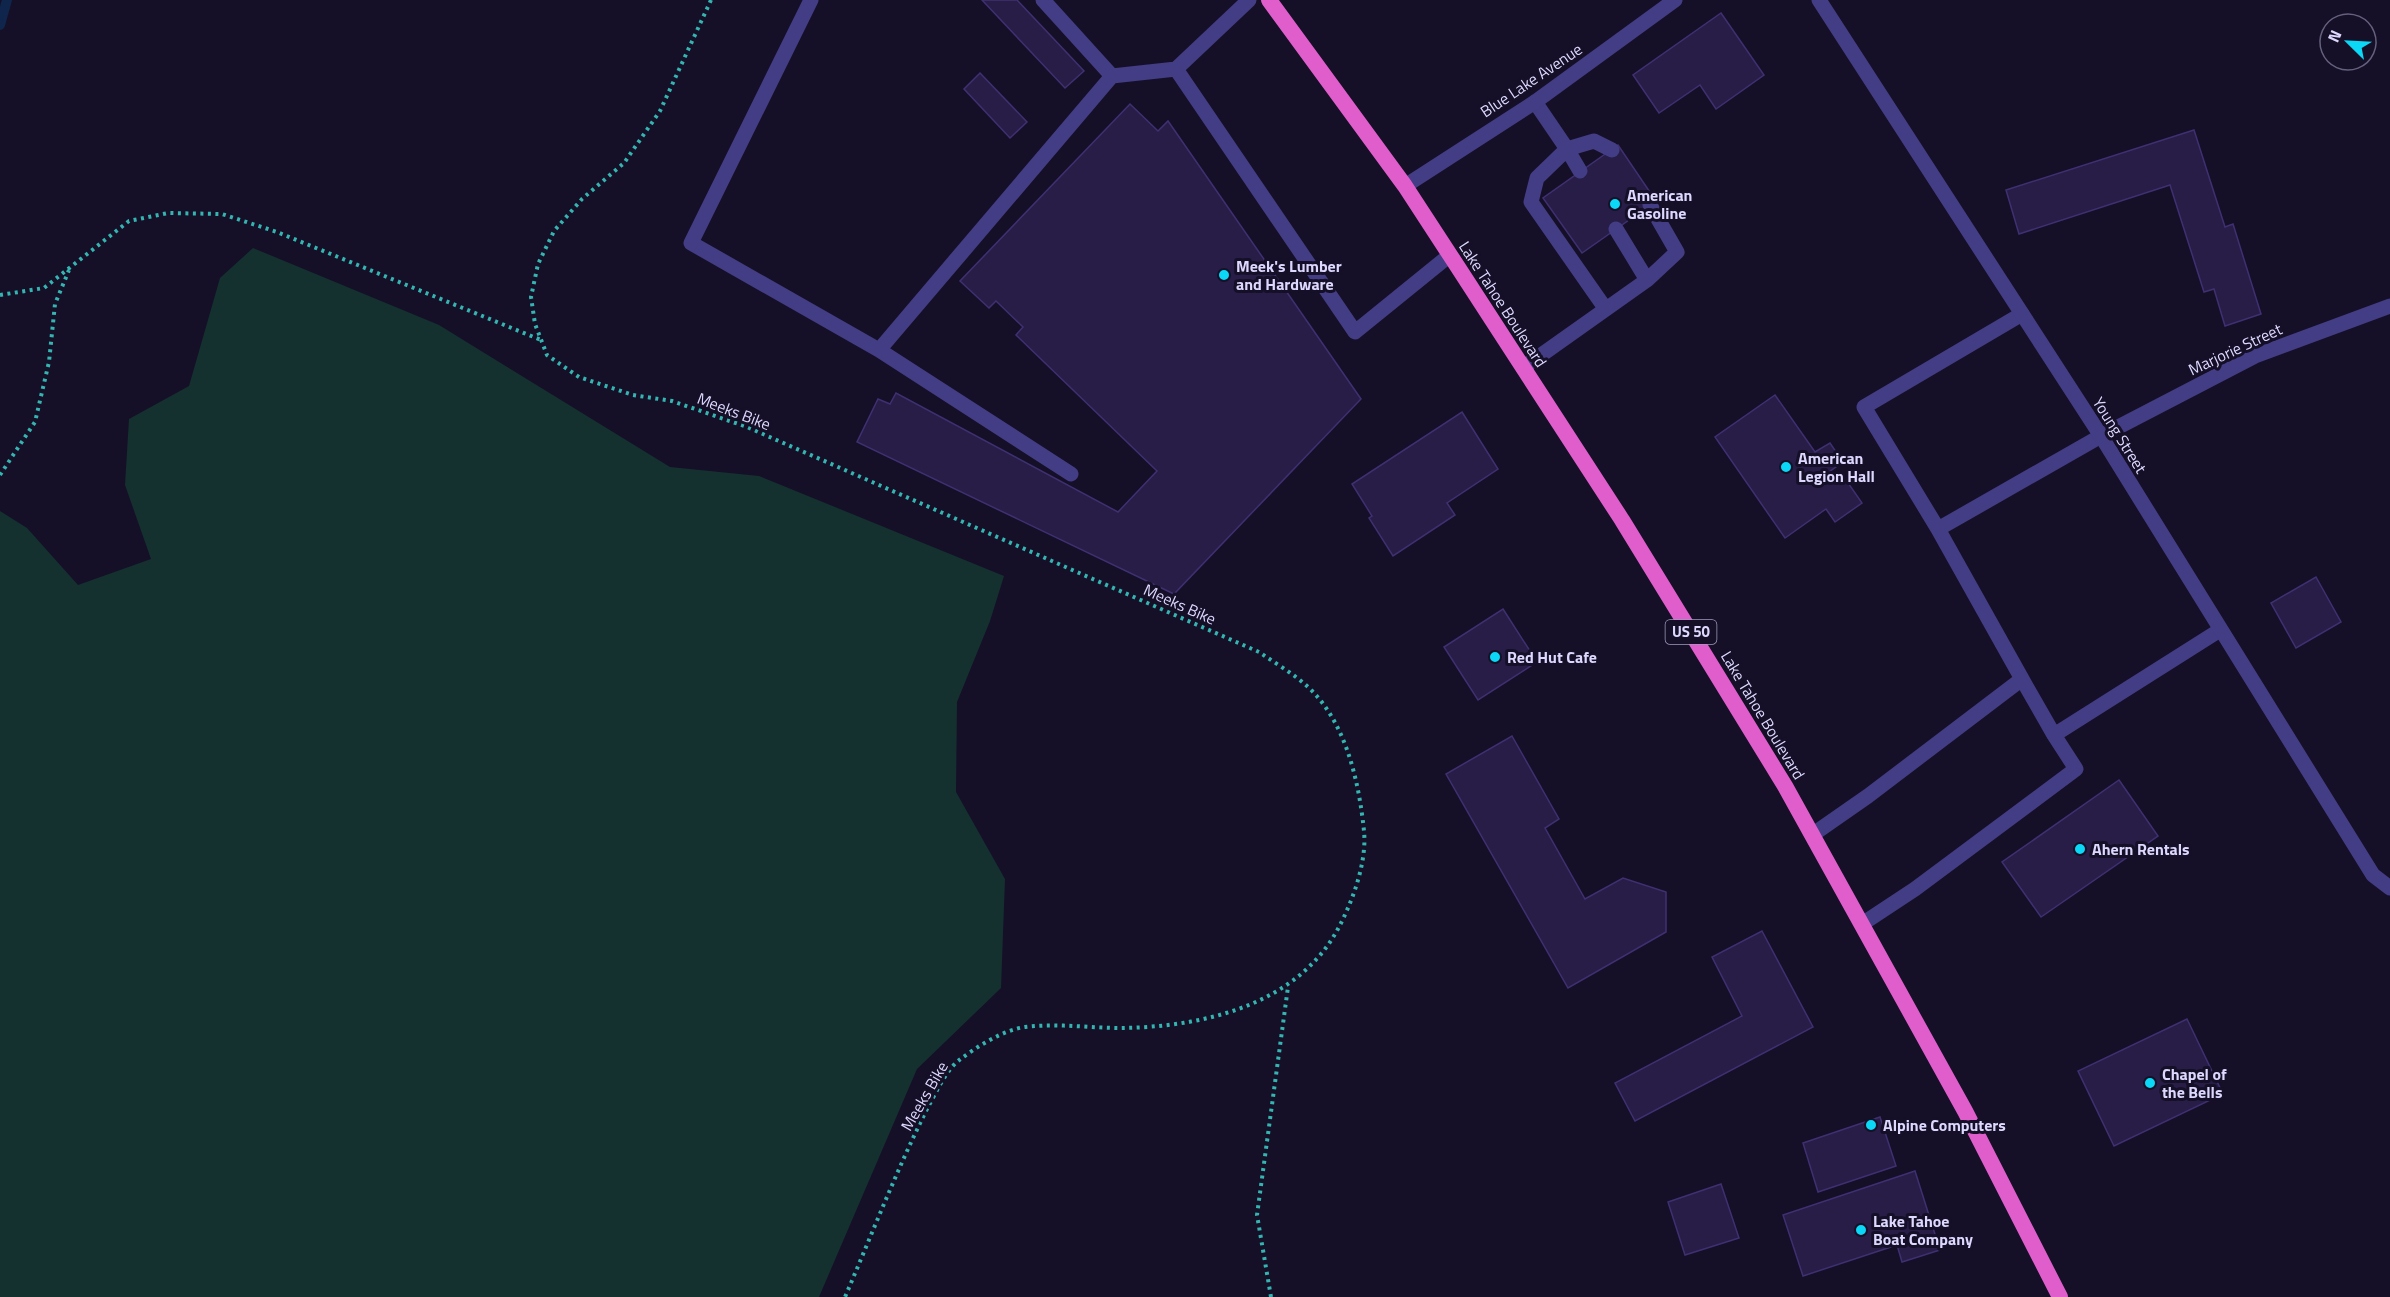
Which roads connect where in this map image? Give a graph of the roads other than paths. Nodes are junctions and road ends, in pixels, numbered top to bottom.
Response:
1 (811, 0) edge
2 (1043, 0) edge
3 (1249, 0) edge
4 (1269, 0) edge
5 (1675, 0) edge
6 (1819, 0) edge
7 (1176, 69) junction
8 (1113, 76) junction
9 (1535, 102) junction
10 (1567, 149) junction
11 (1612, 150) dead end
12 (1580, 171) dead end
13 (1405, 186) junction
14 (1650, 205) dead end
15 (1616, 229) dead end
16 (1450, 255) junction
17 (1647, 279) junction
18 (2390, 306) edge
19 (1605, 308) junction
20 (2022, 314) junction
21 (879, 350) junction
22 (1523, 368) junction
23 (2100, 436) junction
24 (1071, 474) dead end
25 (1938, 529) junction
26 (2220, 630) junction
27 (2022, 679) junction
28 (2055, 735) junction
29 (1812, 835) junction
30 (2390, 888) edge
31 (1862, 924) junction
32 (2060, 1297) edge

1 - 21 street
2 - 8 street
3 - 7 street
4 - 13 highway, Lake Tahoe Boulevard / US 50
5 - 9 street, Blue Lake Avenue
6 - 20 street, Young Street
7 - 8 street
7 - 16 street
8 - 21 street
9 - 10 street
9 - 13 street, Blue Lake Avenue
10 - 11 street
10 - 12 street
10 - 19 street
13 - 16 highway, Lake Tahoe Boulevard / US 50
14 - 17 street
15 - 17 street
16 - 22 highway, Lake Tahoe Boulevard / US 50
17 - 19 street
18 - 23 street, Marjorie Street
19 - 22 street
20 - 23 street, Young Street
20 - 25 street
21 - 24 street
22 - 29 highway, Lake Tahoe Boulevard / US 50
23 - 25 street, Marjorie Street
23 - 26 street, Young Street
25 - 27 street
26 - 28 street
26 - 30 street, Young Street
27 - 28 street
27 - 29 street
28 - 31 street
29 - 31 highway, Lake Tahoe Boulevard / US 50
31 - 32 highway, Lake Tahoe Boulevard / US 50

